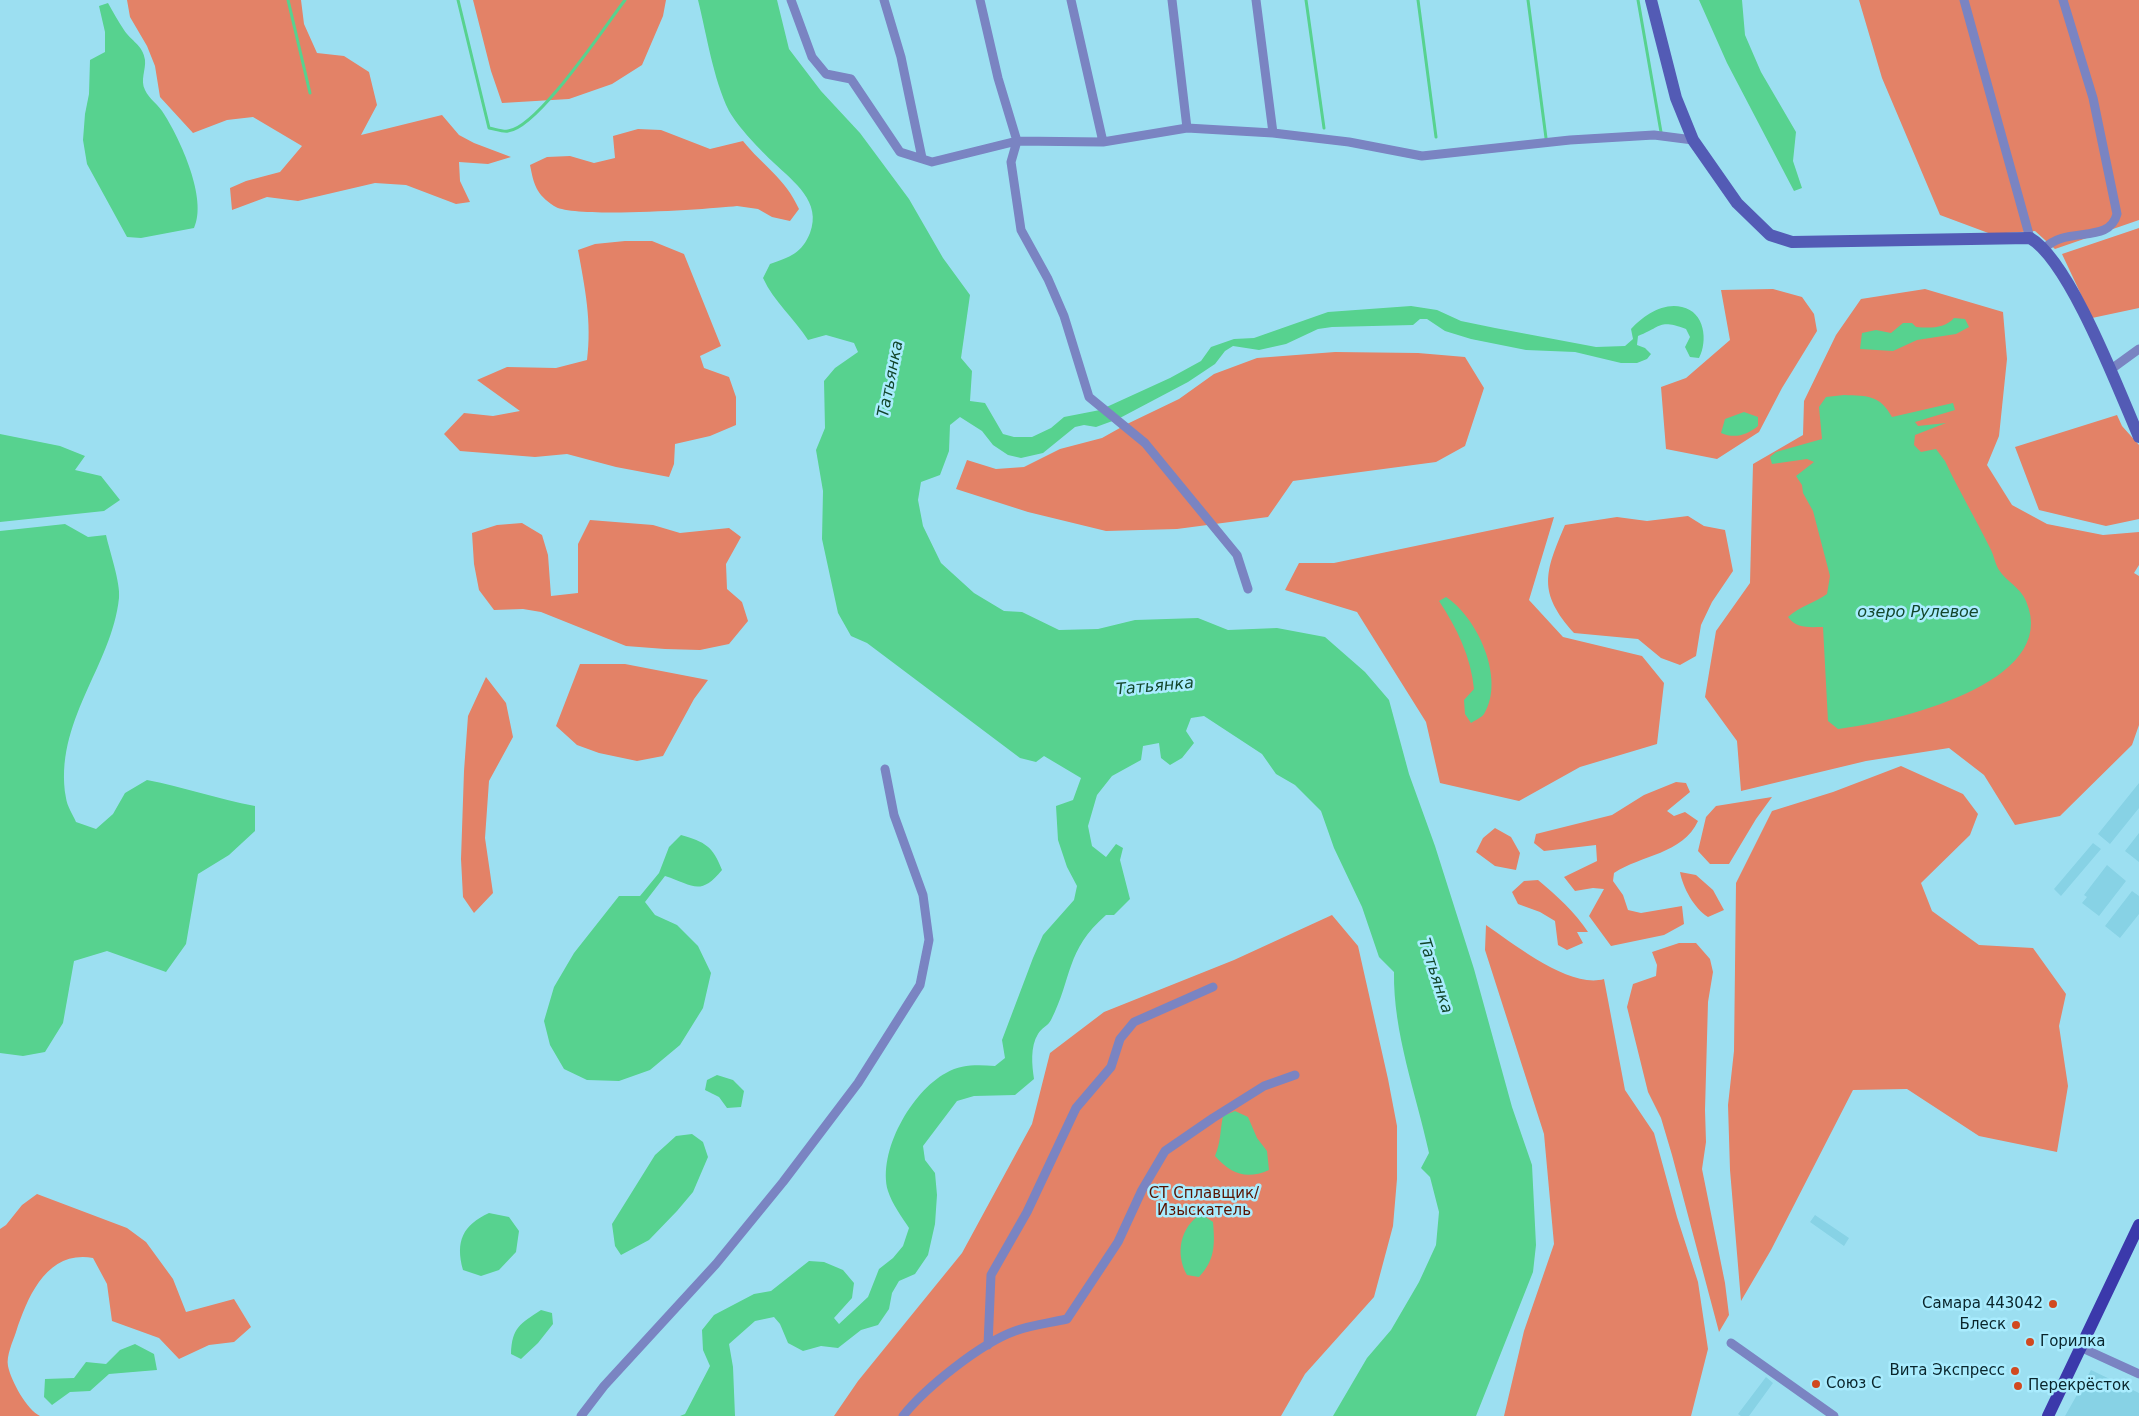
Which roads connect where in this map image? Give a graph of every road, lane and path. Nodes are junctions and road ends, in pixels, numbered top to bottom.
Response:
1 (791, 0) edge
2 (884, 0) edge
3 (980, 0) edge
4 (1071, 0) edge
5 (1172, 0) edge
6 (1256, 0) edge
7 (1651, 0) edge
8 (1964, 0) edge
9 (2063, 0) edge
10 (1187, 128) junction
11 (1273, 133) junction
12 (1693, 140) junction
13 (1017, 141) junction
14 (1103, 142) junction
15 (922, 158) junction
16 (2030, 238) junction
17 (2044, 249) junction
18 (2139, 348) edge
19 (2110, 370) junction
20 (2139, 437) edge
21 (1248, 590) dead end
22 (885, 769) dead end
23 (1213, 987) dead end
24 (1295, 1075) dead end
25 (2139, 1225) edge
26 (1731, 1343) dead end
27 (988, 1345) junction
28 (2080, 1347) junction
29 (2139, 1374) edge
30 (581, 1416) edge
31 (903, 1416) edge
32 (1834, 1416) edge
33 (2048, 1416) edge

1 - 15 street
2 - 15 street
3 - 13 street
4 - 14 street
5 - 10 street
6 - 11 street
7 - 12 street
8 - 16 street
9 - 17 street
10 - 11 street
10 - 14 street
11 - 12 street
12 - 16 street
13 - 14 street
13 - 15 street
13 - 21 street
16 - 17 street
17 - 19 street
18 - 19 street
19 - 20 street
22 - 30 street
23 - 27 street
24 - 27 street
25 - 28 main road
26 - 32 street
27 - 31 street
28 - 29 street
28 - 33 main road

